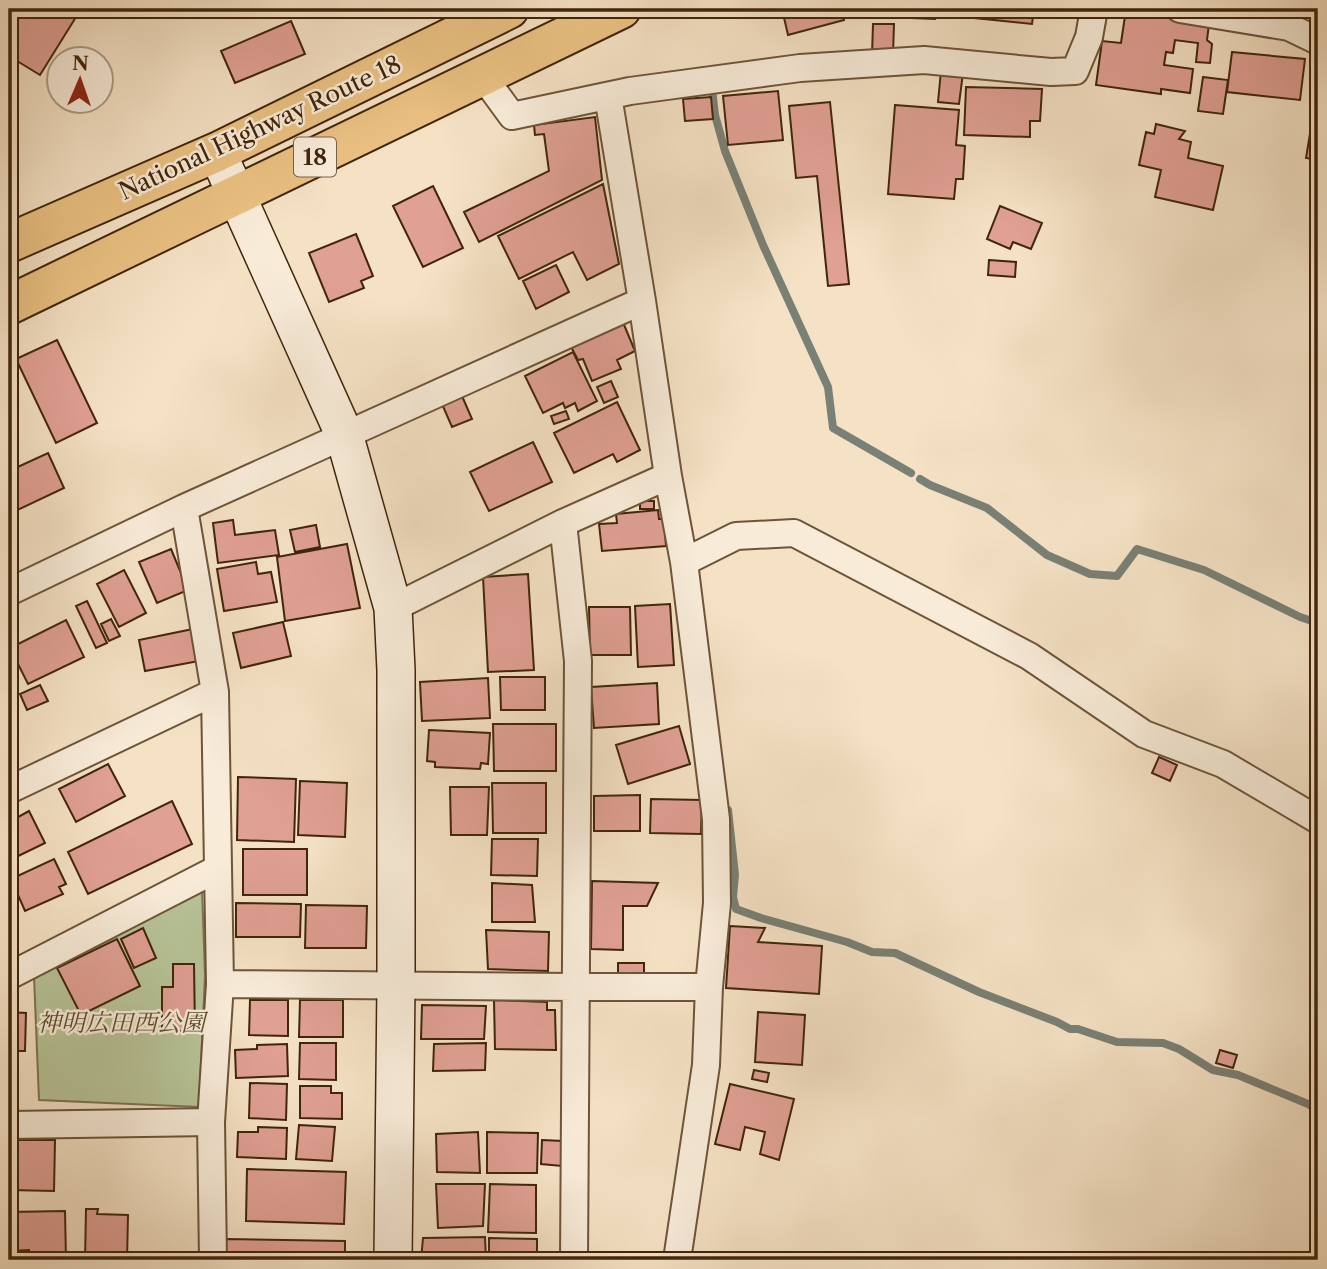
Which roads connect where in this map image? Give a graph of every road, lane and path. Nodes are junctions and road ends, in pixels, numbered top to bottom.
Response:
1 (509, 9) edge
2 (621, 9) edge
3 (1094, 9) edge
4 (1180, 9) edge
5 (1318, 41) edge
6 (482, 75) junction
7 (608, 96) junction
8 (217, 152) junction
9 (236, 196) junction
10 (9, 243) edge
11 (642, 301) junction
12 (9, 305) edge
13 (344, 435) junction
14 (668, 476) junction
15 (184, 508) junction
16 (563, 523) junction
17 (684, 562) junction
18 (9, 592) edge
19 (393, 608) junction
20 (215, 692) junction
21 (9, 790) edge
22 (1315, 809) edge
23 (217, 869) junction
24 (9, 976) edge
25 (220, 984) junction
26 (396, 985) junction
27 (709, 987) junction
28 (575, 988) junction
29 (211, 1122) junction
30 (9, 1125) edge
31 (213, 1260) edge
32 (393, 1260) edge
33 (573, 1260) edge
34 (677, 1260) edge

1 - 8 highway, National Highway Route 18 / 18
2 - 6 highway, National Highway Route 18 / 18
3 - 7 street
4 - 5 street
6 - 7 street
6 - 9 highway, National Highway Route 18 / 18
7 - 11 street
8 - 9 street
8 - 10 highway, National Highway Route 18 / 18
9 - 12 highway, National Highway Route 18 / 18
9 - 13 street
11 - 13 street
11 - 14 street
13 - 15 street
13 - 19 street
14 - 16 street
14 - 17 street
15 - 18 street
15 - 20 street
16 - 19 street
16 - 28 street
17 - 22 street
17 - 27 street
19 - 26 street
20 - 21 street
20 - 23 street
23 - 24 street
23 - 25 street
25 - 26 street
25 - 29 street
26 - 28 street
26 - 32 street
27 - 28 street
27 - 34 street
28 - 33 street
29 - 30 street
29 - 31 street

